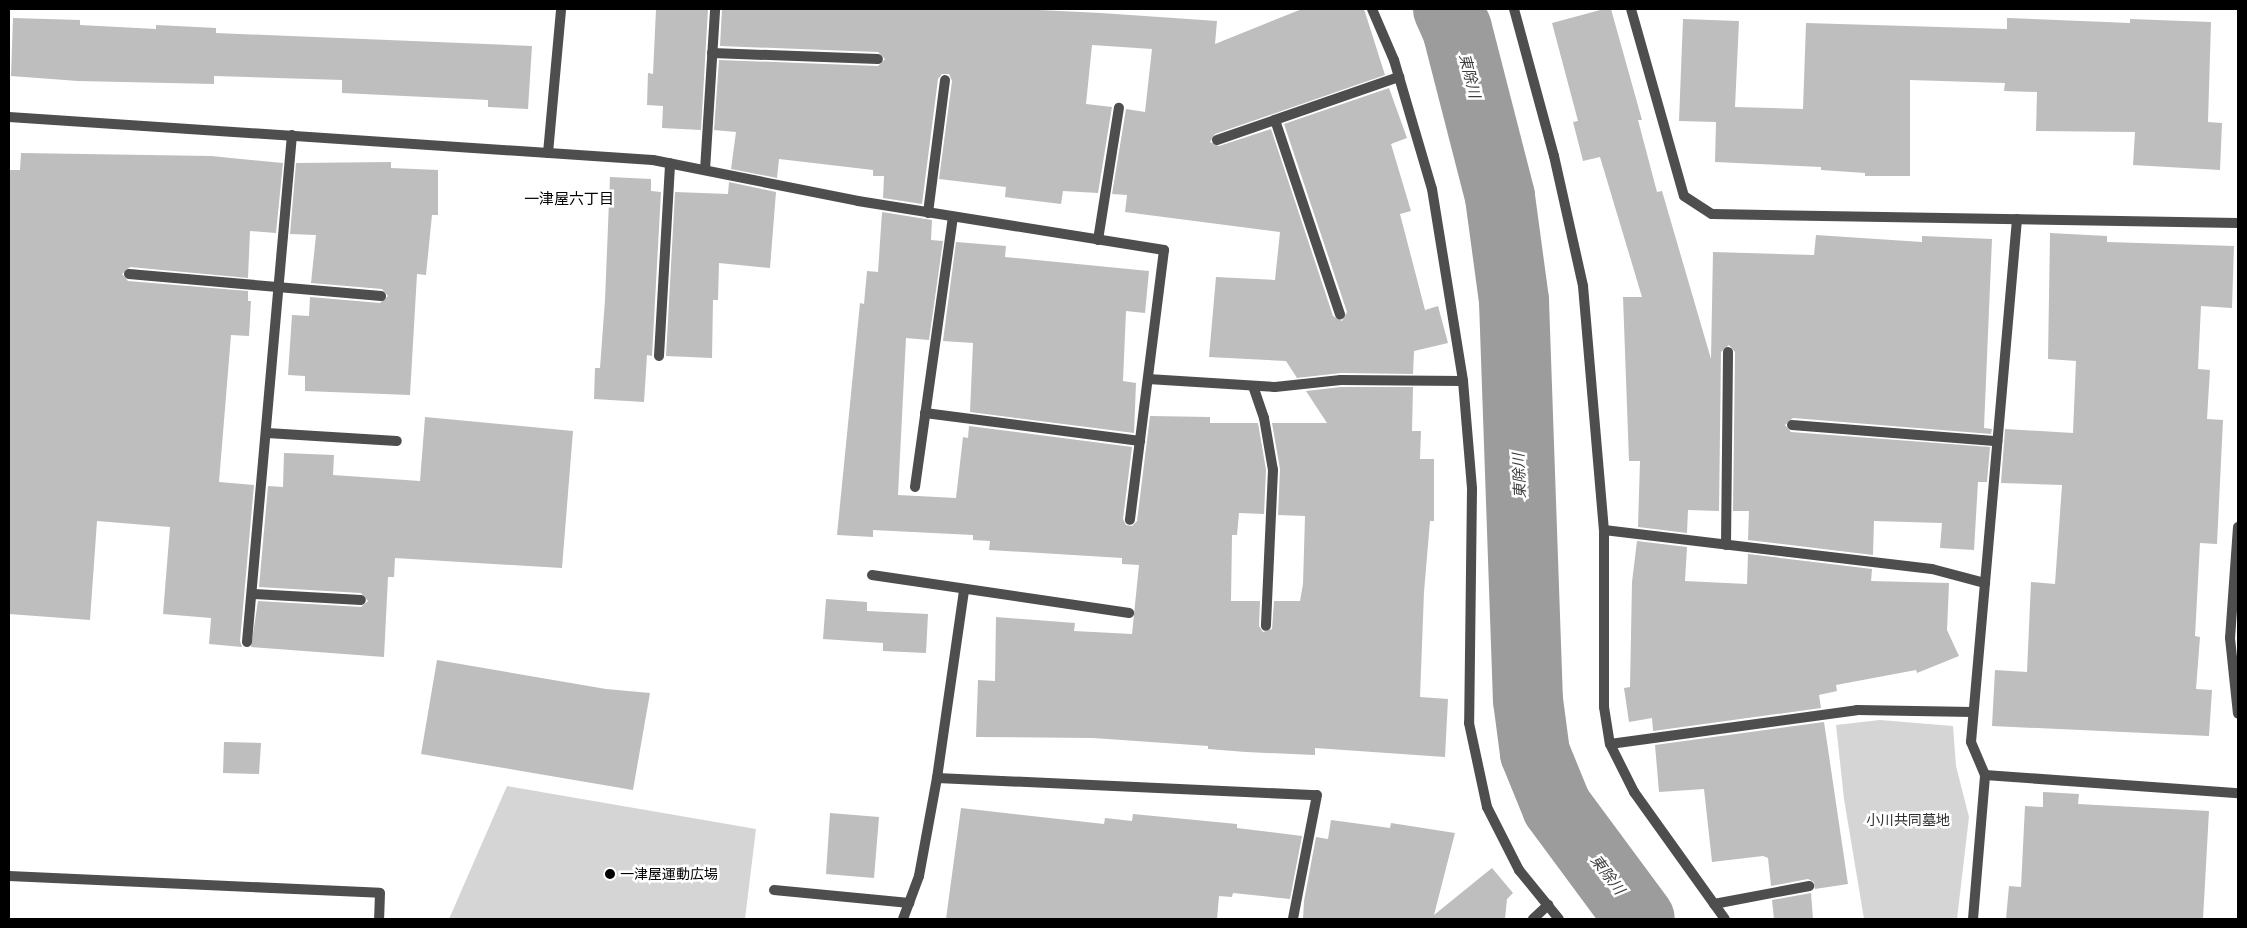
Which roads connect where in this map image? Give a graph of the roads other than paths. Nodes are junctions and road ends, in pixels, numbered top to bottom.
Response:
1 (561, 9) edge
2 (715, 9) edge
3 (1372, 9) edge
4 (1514, 9) edge
5 (1631, 9) edge
6 (712, 54) junction
7 (878, 59) dead end
8 (1399, 76) junction
9 (945, 80) dead end
10 (1119, 108) dead end
11 (9, 117) edge
12 (1275, 120) junction
13 (292, 136) junction
14 (1217, 140) dead end
15 (548, 153) junction
16 (670, 163) junction
17 (705, 170) junction
18 (928, 213) junction
19 (953, 217) junction
20 (2017, 219) junction
21 (2238, 223) edge
22 (1098, 240) junction
23 (129, 274) dead end
24 (281, 287) junction
25 (381, 296) dead end
26 (1340, 314) dead end
27 (1728, 352) dead end
28 (659, 356) dead end
29 (1148, 379) junction
30 (1463, 381) junction
31 (1253, 386) junction
32 (925, 413) junction
33 (1792, 425) dead end
34 (267, 432) junction
35 (397, 441) dead end
36 (1140, 441) junction
37 (1997, 441) junction
38 (915, 486) dead end
39 (1130, 520) dead end
40 (2238, 527) edge
41 (1604, 530) junction
42 (1726, 544) junction
43 (872, 575) dead end
44 (1985, 583) junction
45 (964, 590) junction
46 (252, 594) junction
47 (361, 600) dead end
48 (1128, 613) dead end
49 (1266, 626) dead end
50 (2234, 638) edge
51 (247, 642) dead end
52 (1973, 712) junction
53 (2238, 714) edge
54 (1610, 744) junction
55 (1985, 775) junction
56 (937, 778) junction
57 (2238, 793) edge
58 (9, 876) edge
59 (1809, 886) dead end
60 (774, 890) dead end
61 (909, 904) junction
62 (1714, 904) junction
63 (1548, 905) junction
64 (379, 919) edge
65 (903, 919) edge
66 (1293, 919) edge
67 (1533, 919) edge
68 (1559, 919) edge
69 (1725, 919) edge
70 (1973, 919) edge

1 - 15 street
2 - 6 street
3 - 8 street
4 - 41 street
5 - 20 street
6 - 7 street
6 - 17 street
8 - 12 street
8 - 30 street
9 - 18 street
10 - 22 street
11 - 13 street
12 - 14 street
12 - 26 street
13 - 15 street
13 - 24 street
15 - 16 street
16 - 17 street
16 - 28 street
17 - 18 street
18 - 19 street
19 - 22 street
19 - 32 street
20 - 21 street
20 - 37 street
22 - 29 street
23 - 24 street
24 - 25 street
24 - 34 street
27 - 42 street
29 - 31 street
29 - 36 street
30 - 31 street
30 - 63 street
31 - 49 street
32 - 36 street
32 - 38 street
33 - 37 street
34 - 35 street
34 - 46 street
36 - 39 street
37 - 44 street
40 - 50 street
41 - 42 street
41 - 54 street
42 - 44 street
43 - 45 street
44 - 52 street
45 - 48 street
45 - 56 street
46 - 47 street
46 - 51 street
50 - 53 street
52 - 54 street
52 - 55 street
54 - 62 street
55 - 57 street
55 - 70 street
56 - 61 street
56 - 66 street
58 - 64 street
59 - 62 street
60 - 61 street
61 - 65 street
62 - 69 street
63 - 67 street
63 - 68 street

